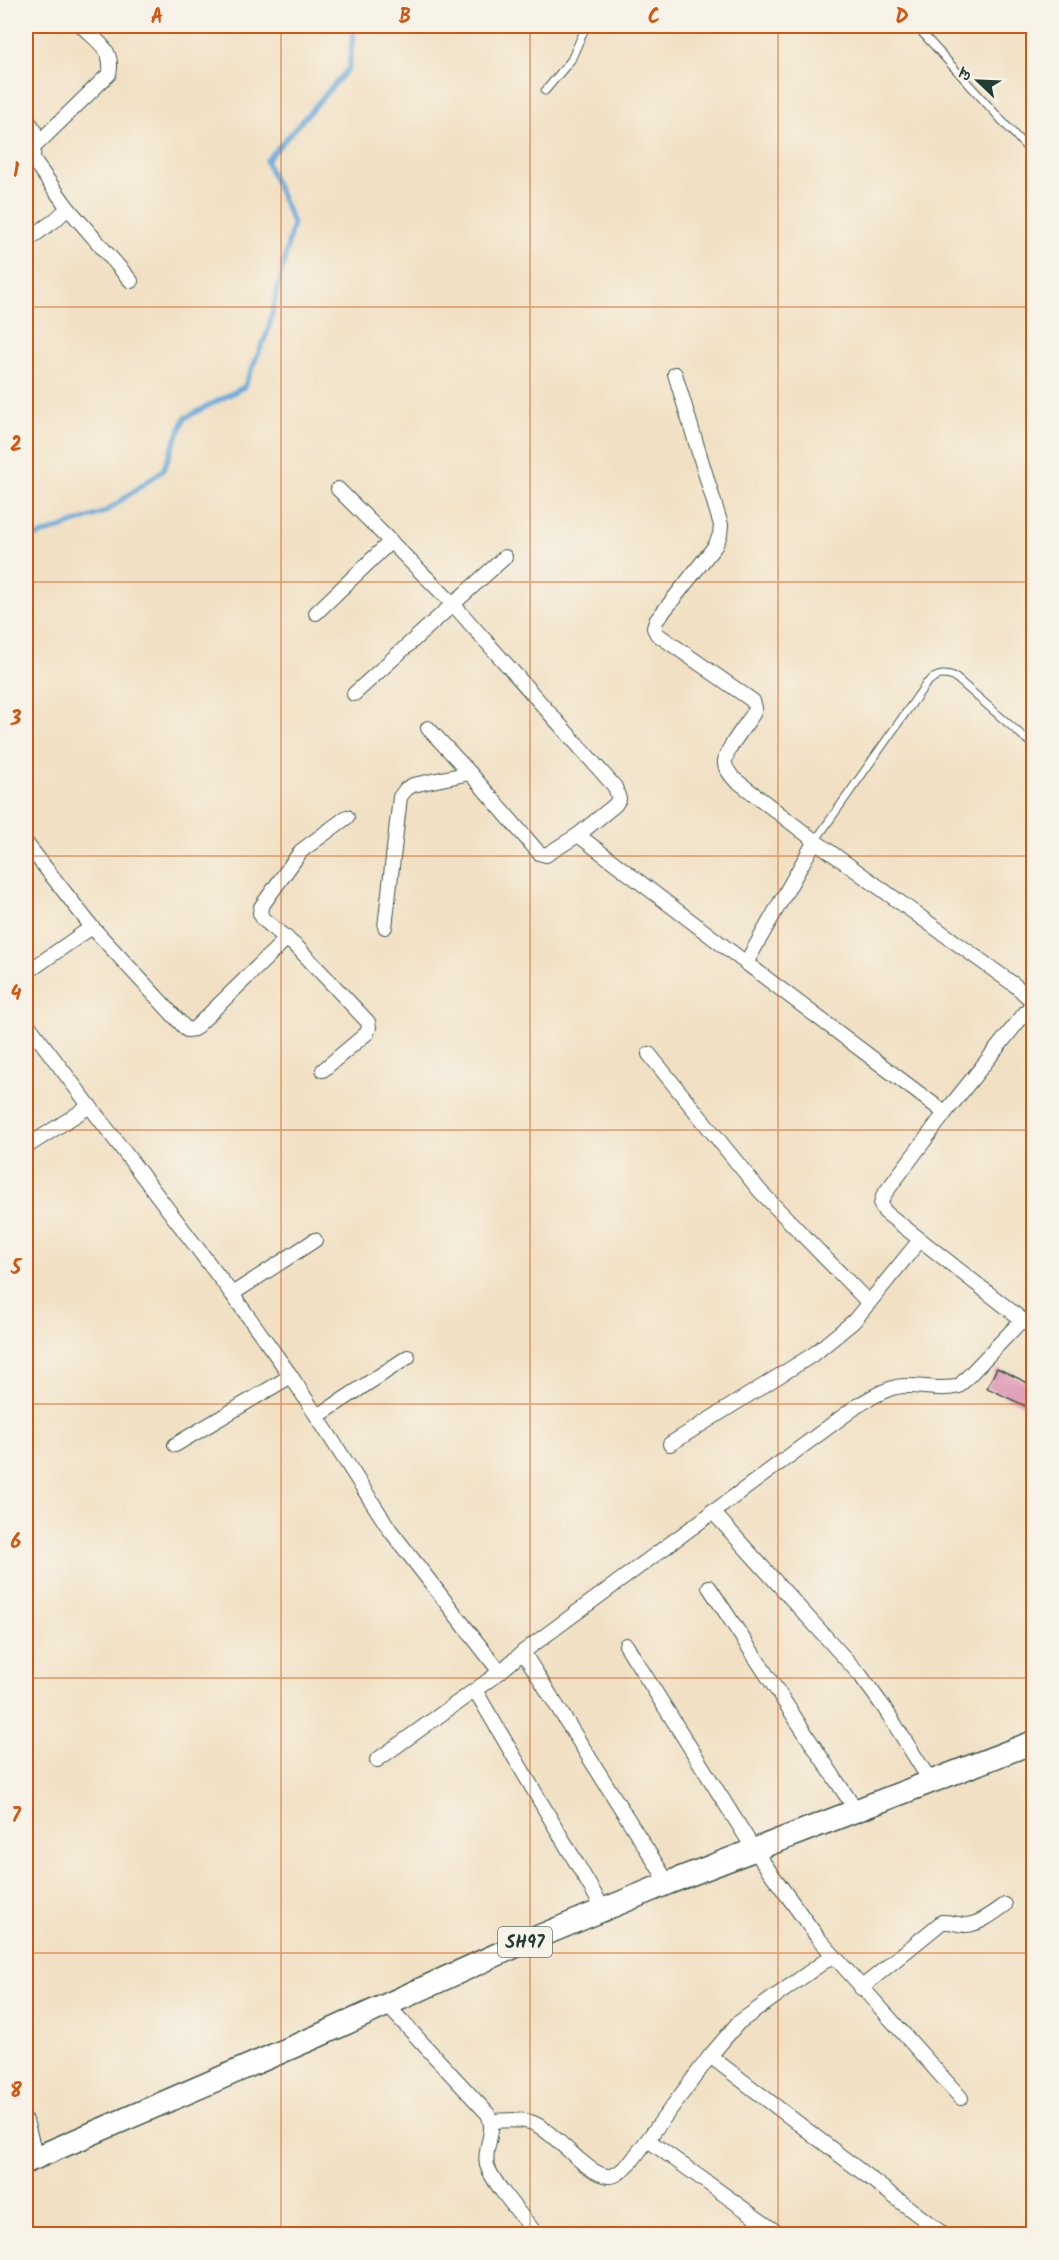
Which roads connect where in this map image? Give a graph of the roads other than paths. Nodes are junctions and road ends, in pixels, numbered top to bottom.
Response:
1 (82, 26) edge
2 (586, 26) edge
3 (916, 26) edge
4 (545, 91) dead end
5 (26, 118) edge
6 (34, 147) junction
7 (1034, 156) edge
8 (68, 208) junction
9 (26, 241) edge
10 (131, 281) dead end
11 (675, 374) dead end
12 (338, 489) dead end
13 (391, 541) junction
14 (505, 557) dead end
15 (452, 603) junction
16 (316, 614) dead end
17 (354, 694) dead end
18 (428, 728) dead end
19 (1034, 746) edge
20 (470, 773) junction
21 (347, 817) dead end
22 (578, 835) junction
23 (815, 841) junction
24 (26, 843) edge
25 (92, 927) junction
26 (385, 927) dead end
27 (287, 938) junction
28 (746, 963) junction
29 (26, 973) edge
30 (1033, 1003) edge
31 (26, 1022) edge
32 (649, 1054) dead end
33 (323, 1070) dead end
34 (90, 1106) junction
35 (945, 1113) junction
36 (26, 1147) edge
37 (315, 1240) dead end
38 (920, 1240) junction
39 (232, 1294) junction
40 (869, 1303) junction
41 (1022, 1320) junction
42 (1034, 1329) edge
43 (408, 1357) dead end
44 (291, 1376) junction
45 (318, 1416) junction
46 (175, 1444) dead end
47 (670, 1444) dead end
48 (712, 1511) junction
49 (710, 1587) dead end
50 (626, 1645) dead end
51 (523, 1652) junction
52 (500, 1671) junction
53 (475, 1690) junction
54 (1034, 1742) edge
55 (377, 1760) dead end
56 (932, 1782) junction
57 (857, 1812) junction
58 (755, 1851) junction
59 (668, 1883) junction
60 (1005, 1905) dead end
61 (604, 1910) junction
62 (832, 1956) junction
63 (861, 1988) junction
64 (387, 2005) junction
65 (710, 2056) junction
66 (961, 2098) dead end
67 (26, 2121) edge
68 (491, 2121) junction
69 (648, 2140) junction
70 (31, 2160) edge
71 (536, 2235) edge
72 (778, 2235) edge
73 (943, 2235) edge

1 - 6 street
2 - 4 lane
3 - 7 lane
5 - 6 street
6 - 8 street
8 - 9 street
8 - 10 street
11 - 23 street
12 - 13 street
13 - 15 street
13 - 16 street
14 - 15 street
15 - 17 street
15 - 22 street
18 - 20 street
19 - 23 lane
20 - 22 street
20 - 26 street
21 - 27 street
22 - 28 street
23 - 28 street
23 - 30 street
24 - 25 street
25 - 27 street
25 - 29 street
27 - 33 street
28 - 35 street
30 - 35 street
31 - 34 street
32 - 40 street
34 - 36 street
34 - 39 street
35 - 38 street
37 - 39 street
38 - 40 street
38 - 41 street
39 - 44 street
40 - 47 street
41 - 42 street
41 - 48 street
43 - 45 street
44 - 45 street
44 - 46 street
45 - 52 street
48 - 51 street
48 - 56 street
49 - 57 street
50 - 58 street
51 - 52 street
51 - 59 street
52 - 53 street
53 - 55 street
53 - 61 street
54 - 56 main road, SH97
56 - 57 main road, SH97
57 - 58 main road, SH97
58 - 59 main road, SH97
58 - 62 street
59 - 61 main road, SH97
60 - 63 street
61 - 64 main road, SH97
62 - 63 street
62 - 65 street
63 - 66 street
64 - 68 street
64 - 70 main road, SH97
65 - 69 street
65 - 73 street
67 - 70 street
68 - 69 street
68 - 71 street
69 - 72 street

